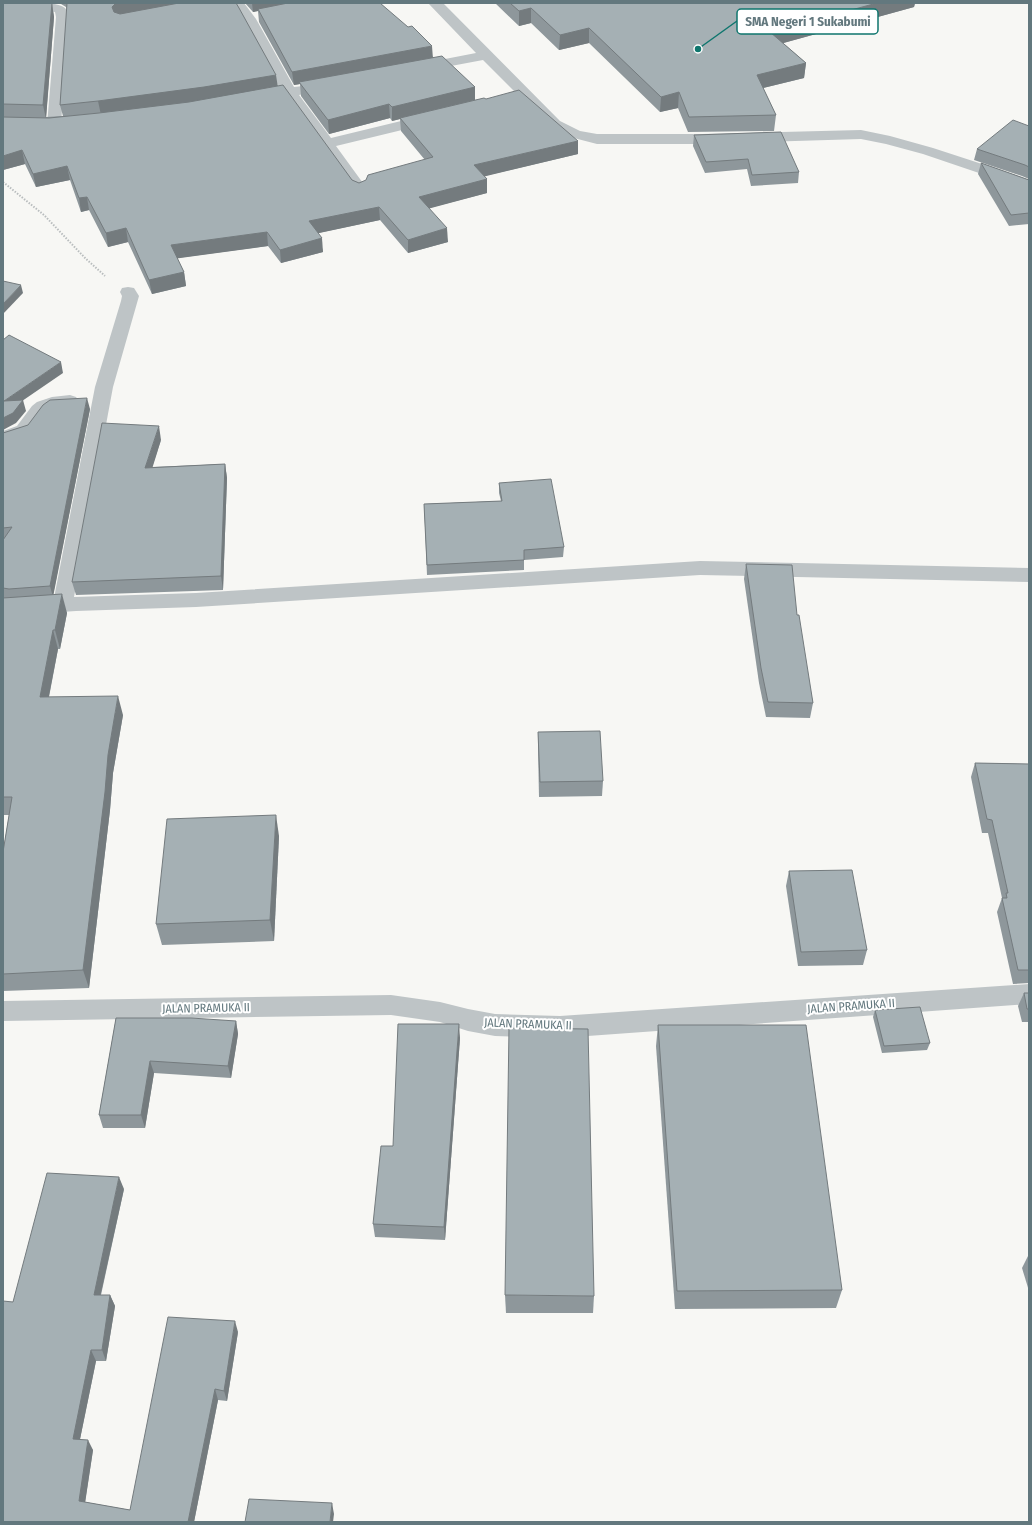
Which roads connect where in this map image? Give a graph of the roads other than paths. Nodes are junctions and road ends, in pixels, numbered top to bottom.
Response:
1 (237, 3) edge
2 (435, 3) edge
3 (3, 6) edge
4 (264, 16) edge
5 (249, 19) junction
6 (487, 55) junction
7 (403, 71) edge
8 (320, 86) edge
9 (289, 92) junction
10 (527, 94) junction
11 (512, 98) edge
12 (242, 101) edge
13 (442, 115) edge
14 (53, 125) edge
15 (328, 144) junction
16 (1029, 185) edge
17 (360, 190) edge
18 (128, 292) road end
19 (104, 387) junction
20 (3, 437) edge
21 (1029, 575) edge
22 (63, 604) junction
23 (3, 609) edge
24 (1029, 994) edge
25 (3, 1011) edge

1 - 5 street
2 - 6 street
3 - 14 lane
4 - 5 street
5 - 9 street
6 - 7 street
6 - 10 street
8 - 9 street
9 - 12 street
9 - 15 street
10 - 11 street
10 - 16 street
13 - 15 street
15 - 17 street
18 - 19 street
19 - 20 street
19 - 22 street
21 - 22 street
22 - 23 street
24 - 25 street, JALAN PRAMUKA II

